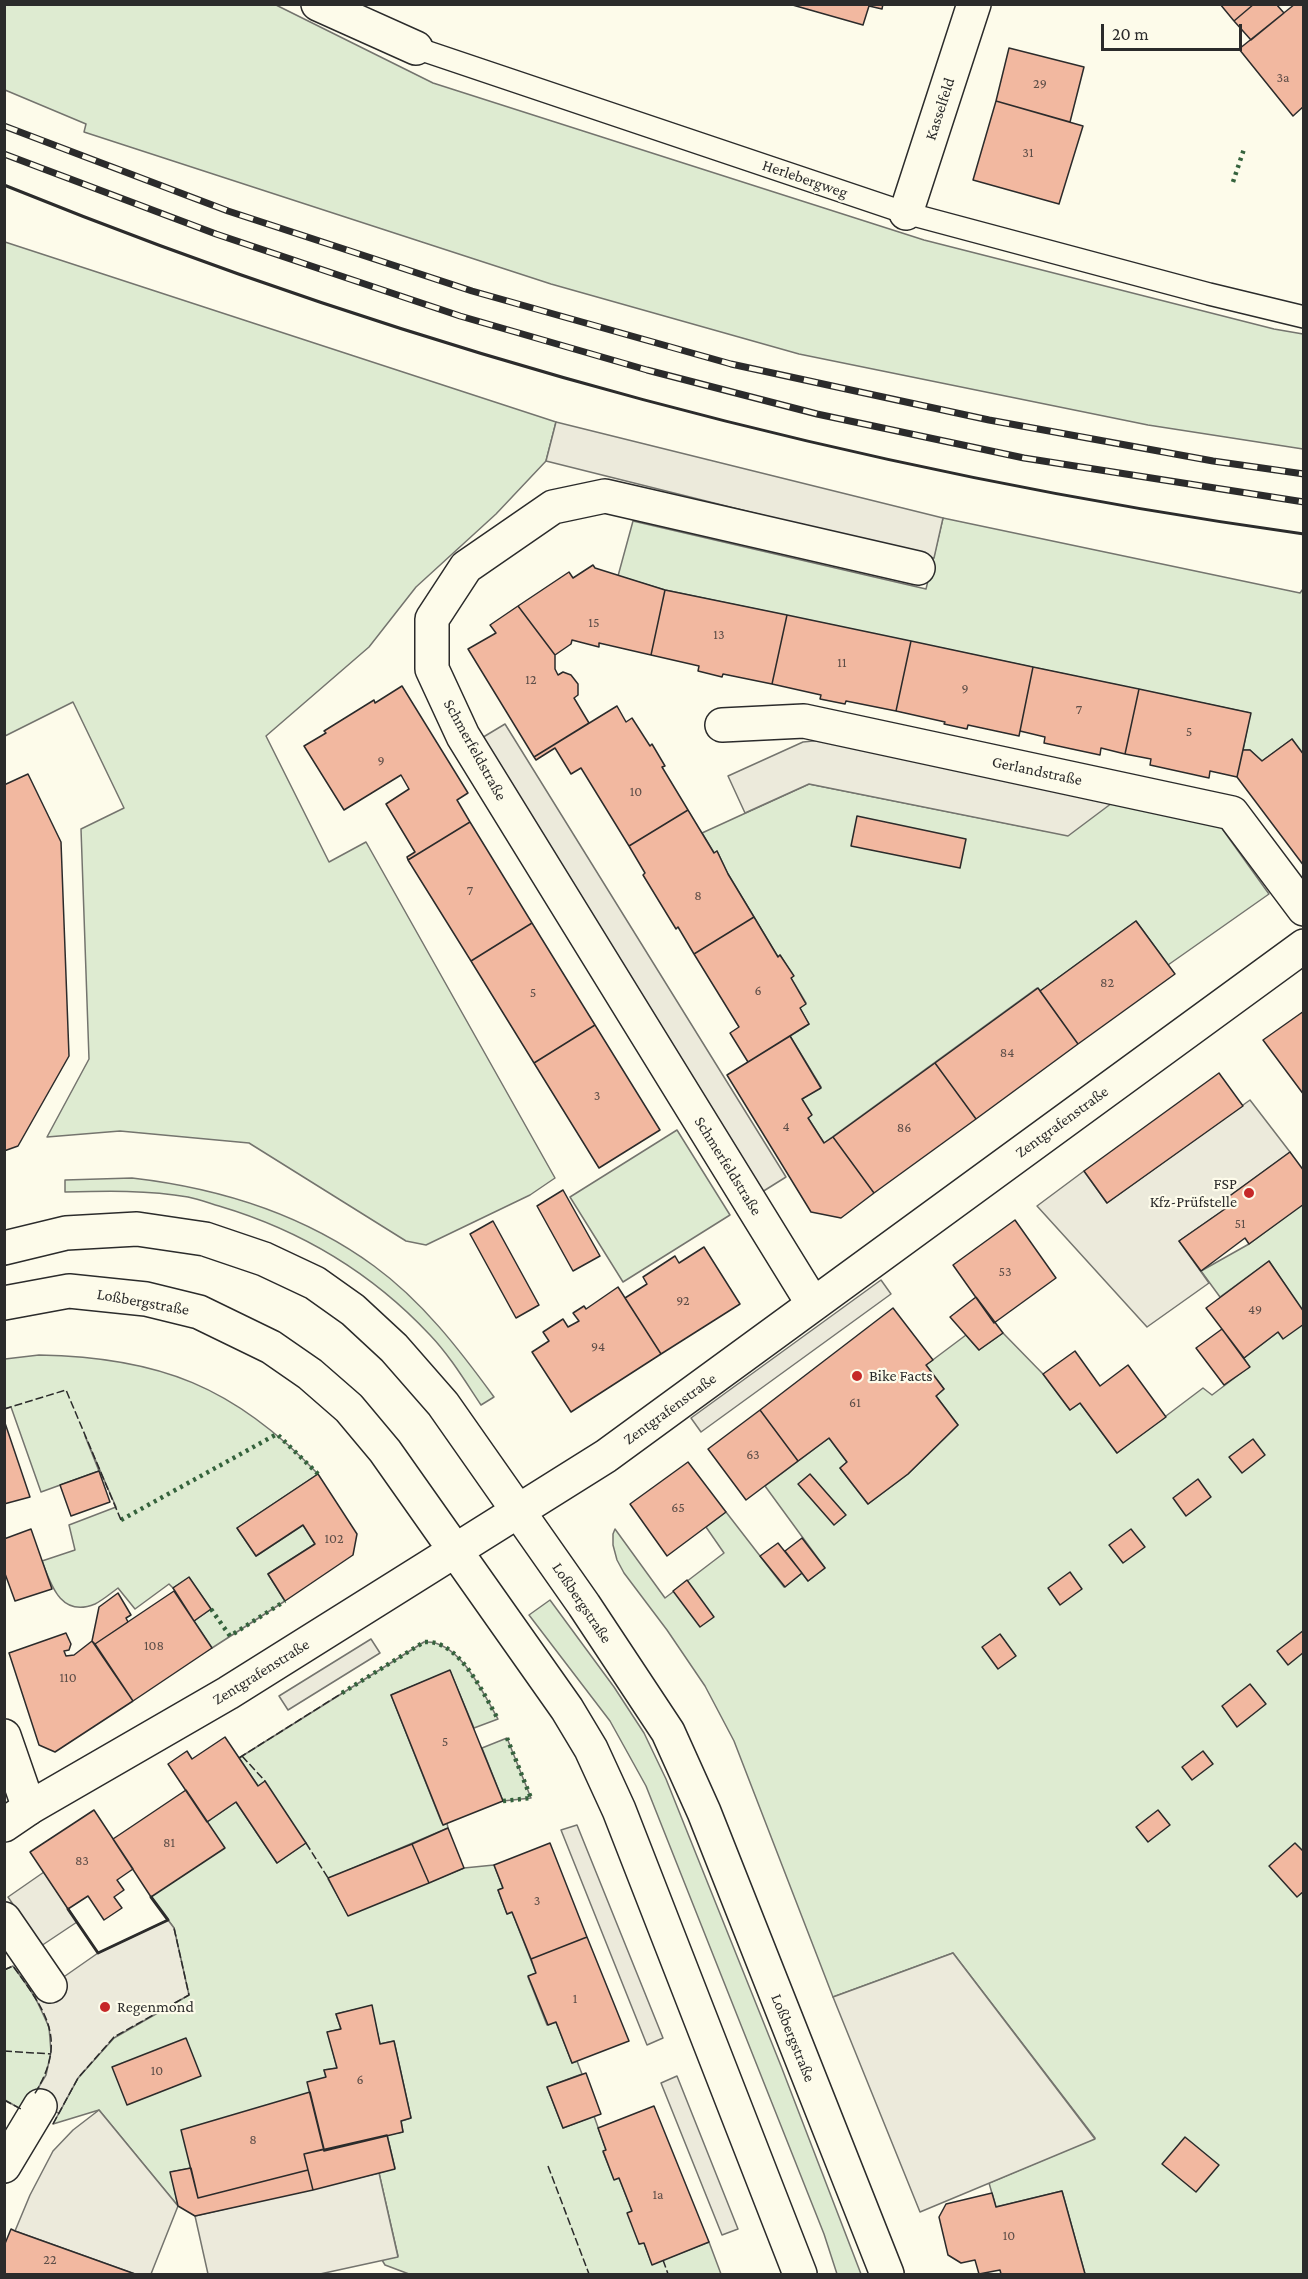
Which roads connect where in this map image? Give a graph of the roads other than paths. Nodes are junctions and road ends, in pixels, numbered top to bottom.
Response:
1 (318, 4) edge
2 (974, 4) edge
3 (416, 48) joint
4 (906, 213) junction
5 (1304, 316) edge
6 (918, 568) dead end
7 (722, 725) dead end
8 (1304, 909) edge
9 (1304, 945) edge
10 (4, 1248) edge
11 (4, 1303) edge
12 (813, 1304) junction
13 (520, 1511) junction
14 (455, 1552) junction
15 (4, 1736) edge
16 (17, 1816) edge
17 (4, 1919) edge
18 (51, 1986) dead end
19 (40, 2106) dead end
20 (4, 2166) edge
21 (800, 2274) edge
22 (887, 2274) edge

1 - 3 street, Herlebergweg
2 - 4 street, Kasselfeld
3 - 4 lane, Herlebergweg
4 - 5 lane, Herlebergweg
6 - 12 street, Schmerfeldstraße
7 - 8 street, Gerlandstraße
9 - 12 street, Zentgrafenstraße
10 - 13 street, Loßbergstraße
11 - 14 street, Loßbergstraße
12 - 13 street, Zentgrafenstraße
13 - 14 street, Zentgrafenstraße
13 - 22 street, Loßbergstraße
14 - 16 street, Zentgrafenstraße
14 - 21 street, Loßbergstraße
15 - 16 street
17 - 18 street
19 - 20 street

